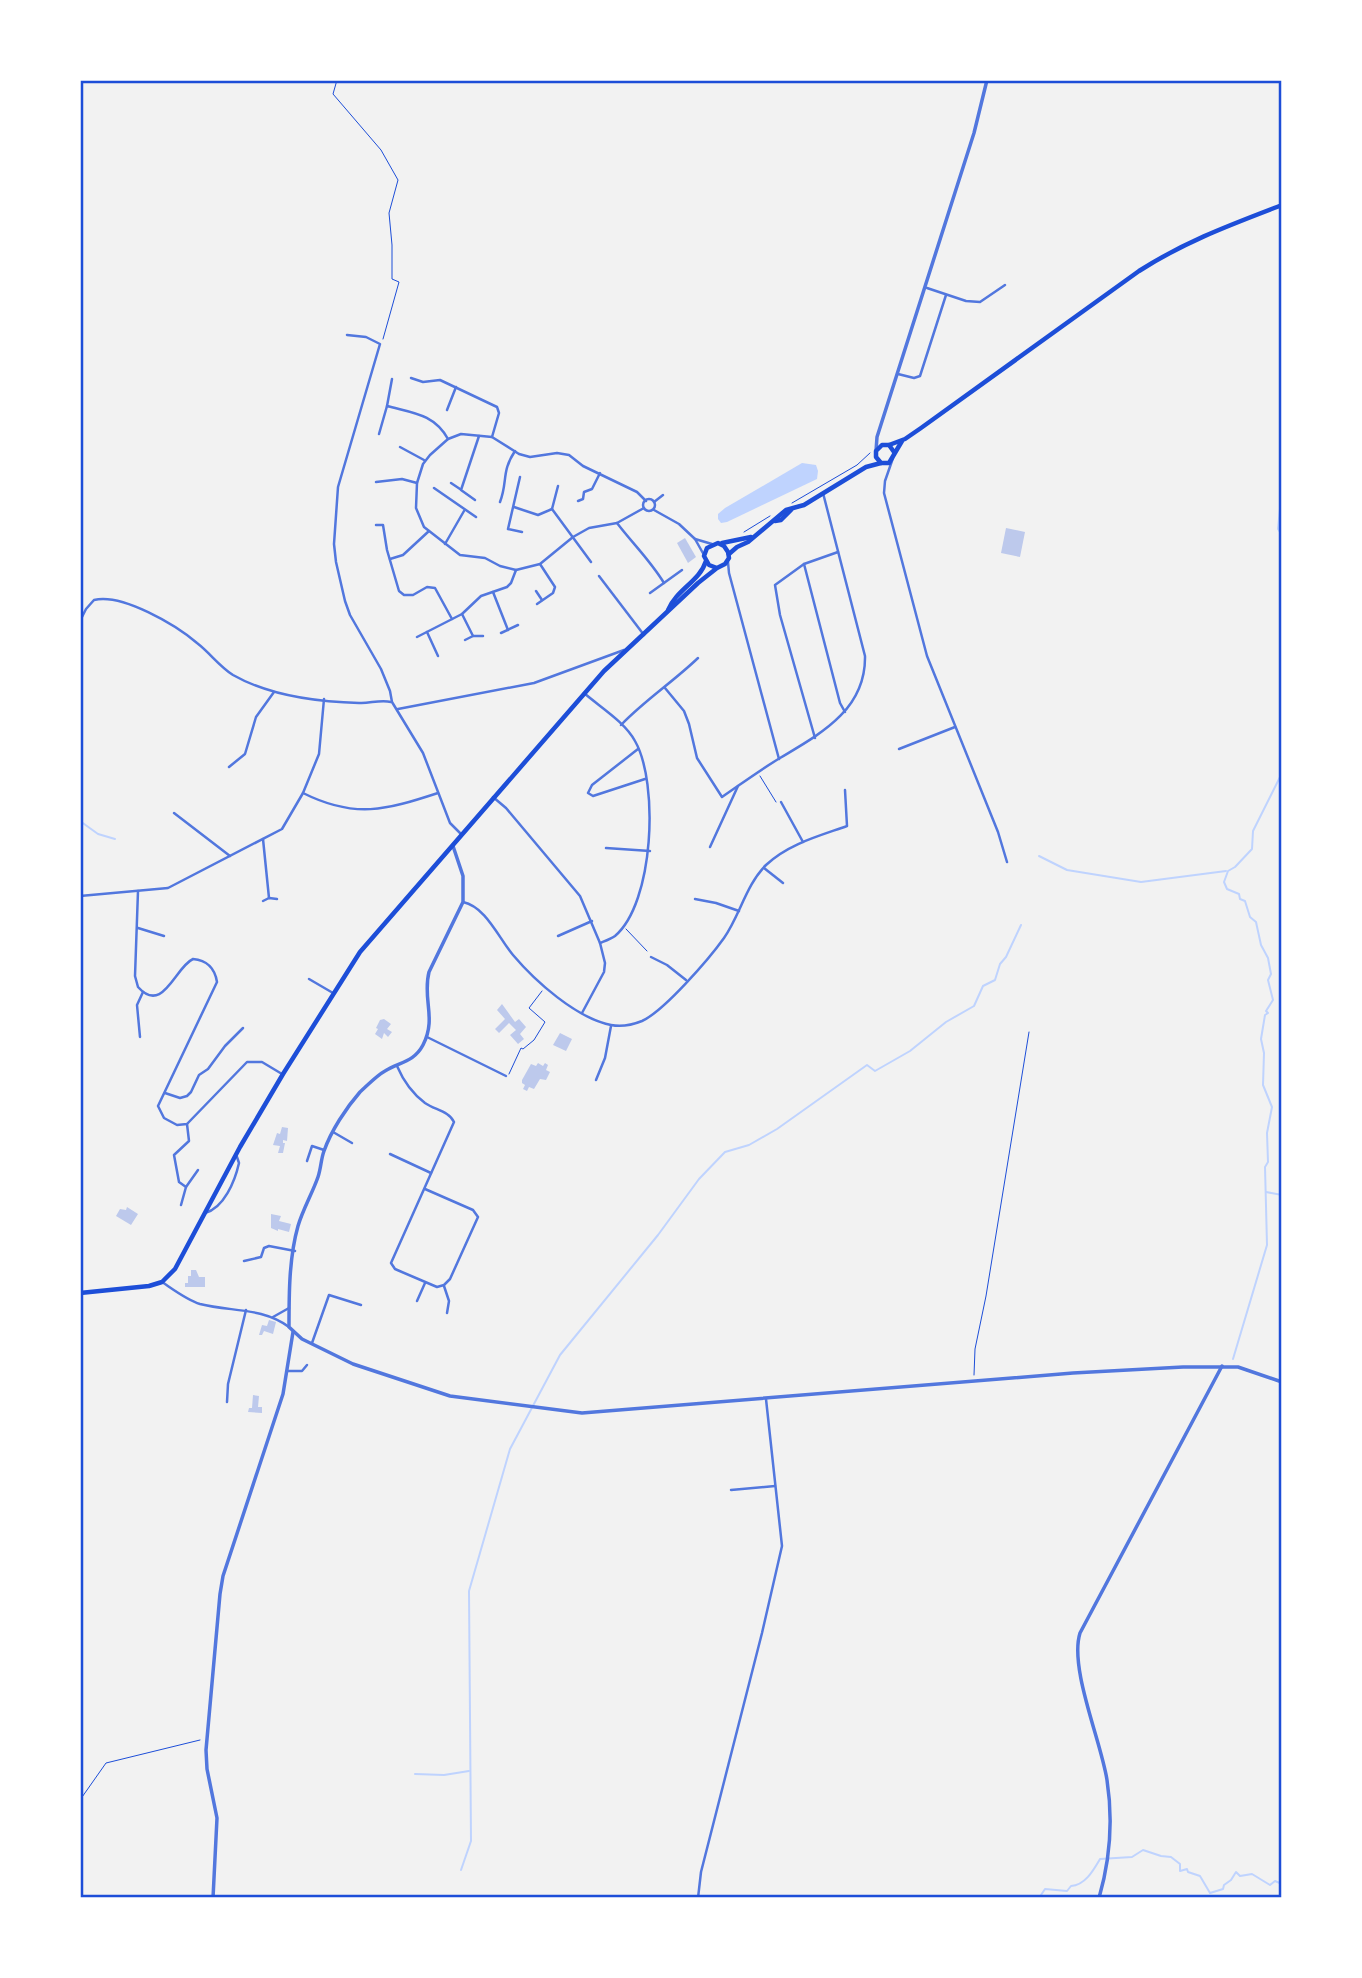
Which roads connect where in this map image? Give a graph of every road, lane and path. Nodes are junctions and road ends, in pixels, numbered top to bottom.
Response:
1 (337, 80) edge
2 (987, 80) edge
3 (1282, 205) edge
4 (1005, 285) dead end
5 (927, 288) junction
6 (946, 295) junction
7 (347, 335) dead end
8 (380, 344) junction
9 (898, 374) junction
10 (411, 378) dead end
11 (392, 379) dead end
12 (456, 387) junction
13 (387, 406) junction
14 (447, 410) dead end
15 (880, 432) junction
16 (380, 433) dead end
17 (480, 436) junction
18 (492, 438) junction
19 (448, 439) junction
20 (905, 439) junction
21 (888, 445) junction
22 (400, 446) dead end
23 (515, 451) junction
24 (874, 452) junction
25 (894, 452) junction
26 (893, 458) junction
27 (425, 461) junction
28 (882, 463) junction
29 (866, 467) junction
30 (888, 472) junction
31 (600, 473) junction
32 (520, 477) dead end
33 (376, 482) dead end
34 (417, 483) junction
35 (452, 483) dead end
36 (558, 486) dead end
37 (434, 488) dead end
38 (461, 490) junction
39 (823, 493) junction
40 (663, 495) dead end
41 (475, 500) dead end
42 (578, 501) dead end
43 (646, 501) junction
44 (500, 502) dead end
45 (654, 502) junction
46 (785, 506) dead end
47 (514, 507) junction
48 (644, 508) junction
49 (465, 509) junction
50 (552, 509) junction
51 (654, 510) junction
52 (777, 511) dead end
53 (476, 517) dead end
54 (617, 523) junction
55 (376, 525) dead end
56 (429, 531) junction
57 (522, 532) dead end
58 (742, 533) dead end
59 (573, 537) junction
60 (753, 537) junction
61 (695, 539) junction
62 (445, 544) junction
63 (716, 544) junction
64 (838, 552) junction
65 (729, 556) junction
66 (390, 559) junction
67 (705, 559) junction
68 (591, 562) dead end
69 (540, 564) junction
70 (804, 564) junction
71 (718, 568) junction
72 (516, 570) junction
73 (682, 570) dead end
74 (729, 573) junction
75 (599, 576) dead end
76 (664, 583) junction
77 (536, 591) dead end
78 (492, 592) junction
79 (650, 593) dead end
80 (542, 600) junction
81 (537, 604) dead end
82 (462, 614) junction
83 (667, 614) junction
84 (452, 619) junction
85 (80, 621) edge
86 (518, 625) dead end
87 (508, 630) junction
88 (427, 632) junction
89 (501, 633) dead end
90 (643, 635) junction
91 (473, 636) junction
92 (483, 636) dead end
93 (417, 637) dead end
94 (465, 640) dead end
95 (627, 649) junction
96 (438, 656) dead end
97 (698, 659) dead end
98 (665, 688) junction
99 (274, 692) junction
100 (583, 693) junction
101 (324, 699) junction
102 (392, 702) junction
103 (398, 709) junction
104 (845, 712) junction
105 (621, 725) junction
106 (954, 727) junction
107 (815, 738) junction
108 (638, 748) junction
109 (899, 749) dead end
110 (779, 759) junction
111 (229, 767) dead end
112 (758, 772) junction
113 (646, 779) junction
114 (738, 786) junction
115 (845, 790) dead end
116 (303, 793) junction
117 (438, 793) junction
118 (493, 797) junction
119 (781, 802) joint
120 (174, 813) dead end
121 (461, 834) junction
122 (263, 839) junction
123 (803, 842) junction
124 (452, 844) junction
125 (710, 847) dead end
126 (606, 848) dead end
127 (650, 851) junction
128 (230, 856) junction
129 (1007, 862) dead end
130 (764, 868) junction
131 (783, 883) dead end
132 (138, 891) junction
133 (80, 896) edge
134 (269, 898) junction
135 (277, 899) dead end
136 (695, 899) dead end
137 (263, 901) dead end
138 (463, 902) junction
139 (738, 911) junction
140 (592, 921) junction
141 (622, 925) junction
142 (138, 928) junction
143 (164, 936) dead end
144 (558, 936) dead end
145 (600, 943) junction
146 (651, 957) joint
147 (309, 979) dead end
148 (686, 981) junction
149 (545, 987) junction
150 (143, 992) junction
151 (333, 993) junction
152 (582, 1013) junction
153 (611, 1025) junction
154 (243, 1028) dead end
155 (1029, 1032) dead end
156 (140, 1037) dead end
157 (426, 1037) junction
158 (397, 1066) junction
159 (283, 1074) junction
160 (506, 1076) joint
161 (596, 1080) dead end
162 (165, 1093) junction
163 (187, 1124) junction
164 (333, 1132) junction
165 (352, 1143) dead end
166 (324, 1150) junction
167 (390, 1154) dead end
168 (235, 1155) junction
169 (307, 1161) dead end
170 (198, 1171) dead end
171 (432, 1173) junction
172 (186, 1187) junction
173 (425, 1189) junction
174 (181, 1205) dead end
175 (205, 1213) junction
176 (295, 1251) junction
177 (244, 1261) dead end
178 (162, 1282) junction
179 (425, 1283) junction
180 (444, 1285) junction
181 (80, 1293) edge
182 (417, 1301) dead end
183 (361, 1305) dead end
184 (289, 1308) junction
185 (246, 1310) junction
186 (447, 1313) dead end
187 (273, 1317) junction
188 (289, 1327) junction
189 (293, 1332) junction
190 (312, 1344) junction
191 (307, 1365) dead end
192 (1222, 1366) junction
193 (288, 1371) junction
194 (974, 1381) junction
195 (1282, 1382) edge
196 (766, 1399) junction
197 (227, 1402) dead end
198 (775, 1486) junction
199 (731, 1490) dead end
200 (207, 1738) junction
201 (80, 1800) edge
202 (213, 1898) edge
203 (698, 1898) edge
204 (1099, 1898) edge

1 - 8 path
2 - 5 street
3 - 20 highway
4 - 6 street
5 - 6 street
5 - 9 street
6 - 9 street
7 - 8 street
8 - 102 street
9 - 15 street
10 - 12 street
11 - 13 street
12 - 14 street
12 - 18 street
13 - 16 street
13 - 19 street
15 - 21 street
15 - 24 street
17 - 18 street
17 - 19 street
17 - 38 street
18 - 23 street
19 - 27 street
20 - 21 highway
20 - 25 highway
21 - 24 highway
21 - 25 highway
22 - 27 street
23 - 31 street
23 - 44 street
24 - 28 highway
24 - 29 highway
24 - 46 path
25 - 26 highway
26 - 28 highway
26 - 30 street
27 - 34 street
28 - 29 highway
28 - 30 street
29 - 39 highway
30 - 106 street
31 - 42 street
31 - 43 street
32 - 47 street
33 - 34 street
34 - 56 street
35 - 38 street
36 - 50 street
37 - 49 street
38 - 41 street
39 - 60 highway
39 - 64 street
40 - 45 street
43 - 45 street
43 - 48 street
45 - 51 street
47 - 50 street
47 - 57 street
48 - 51 street
48 - 54 street
49 - 53 street
49 - 62 street
50 - 59 street
51 - 61 street
52 - 58 path
54 - 59 street
54 - 76 street
55 - 66 street
56 - 62 street
56 - 66 street
59 - 68 street
59 - 69 street
60 - 63 highway
60 - 65 highway
61 - 63 street
61 - 67 street
62 - 72 street
63 - 65 highway
63 - 67 highway
64 - 70 street
64 - 104 street
65 - 71 highway
65 - 74 street
66 - 84 street
67 - 71 highway
67 - 83 highway
69 - 72 street
69 - 80 street
70 - 104 street
70 - 107 street
71 - 74 street
71 - 83 highway
72 - 78 street
73 - 76 street
74 - 110 street
75 - 90 street
76 - 79 street
77 - 80 street
78 - 82 street
78 - 87 street
80 - 81 street
82 - 84 street
82 - 91 street
83 - 90 highway
84 - 88 street
85 - 99 street
86 - 87 street
87 - 89 street
88 - 93 street
88 - 96 street
90 - 95 highway
91 - 92 street
91 - 94 street
95 - 100 highway
95 - 103 street
97 - 98 street
98 - 105 street
98 - 114 street
99 - 101 street
99 - 111 street
100 - 105 street
100 - 118 highway
101 - 102 street
101 - 116 street
102 - 103 street
103 - 117 street
104 - 107 street
105 - 108 street
106 - 109 street
106 - 129 street
107 - 110 street
108 - 113 street
108 - 113 street
110 - 112 street
112 - 114 street
112 - 119 path
113 - 127 street
114 - 125 street
115 - 123 street
116 - 117 street
116 - 122 street
117 - 121 street
118 - 121 highway
118 - 140 street
119 - 123 street
120 - 128 street
121 - 124 highway
122 - 128 street
122 - 134 street
123 - 130 street
124 - 138 street
124 - 151 highway
126 - 127 street
127 - 141 street
128 - 132 street
130 - 131 street
130 - 139 street
132 - 133 street
132 - 142 street
134 - 135 street
134 - 137 street
136 - 139 street
138 - 149 street
138 - 157 street
139 - 148 street
140 - 144 street
140 - 145 street
141 - 145 street
141 - 146 path
142 - 143 street
142 - 150 street
145 - 152 street
146 - 148 street
147 - 151 street
148 - 153 street
149 - 152 street
149 - 160 path
150 - 156 street
150 - 162 street
151 - 159 highway
152 - 153 street
153 - 161 street
154 - 162 street
155 - 194 path
157 - 158 street
157 - 160 street
158 - 164 street
158 - 171 street
159 - 163 street
159 - 168 highway
162 - 163 street
163 - 172 street
164 - 165 street
164 - 166 street
166 - 169 street
166 - 176 street
167 - 171 street
168 - 175 highway
168 - 175 street
170 - 172 street
171 - 173 street
172 - 174 street
173 - 179 street
173 - 180 street
175 - 178 highway
176 - 177 street
176 - 184 street
178 - 181 highway
178 - 185 street
179 - 180 street
179 - 182 street
180 - 186 street
183 - 190 street
184 - 187 street
184 - 188 street
185 - 187 street
185 - 197 street
187 - 188 street
188 - 189 street
189 - 190 street
189 - 193 street
190 - 196 street
191 - 193 street
192 - 194 street
192 - 195 street
192 - 204 street
193 - 200 street
194 - 196 street
196 - 198 street
198 - 199 street
198 - 203 street
200 - 201 path
200 - 202 street

